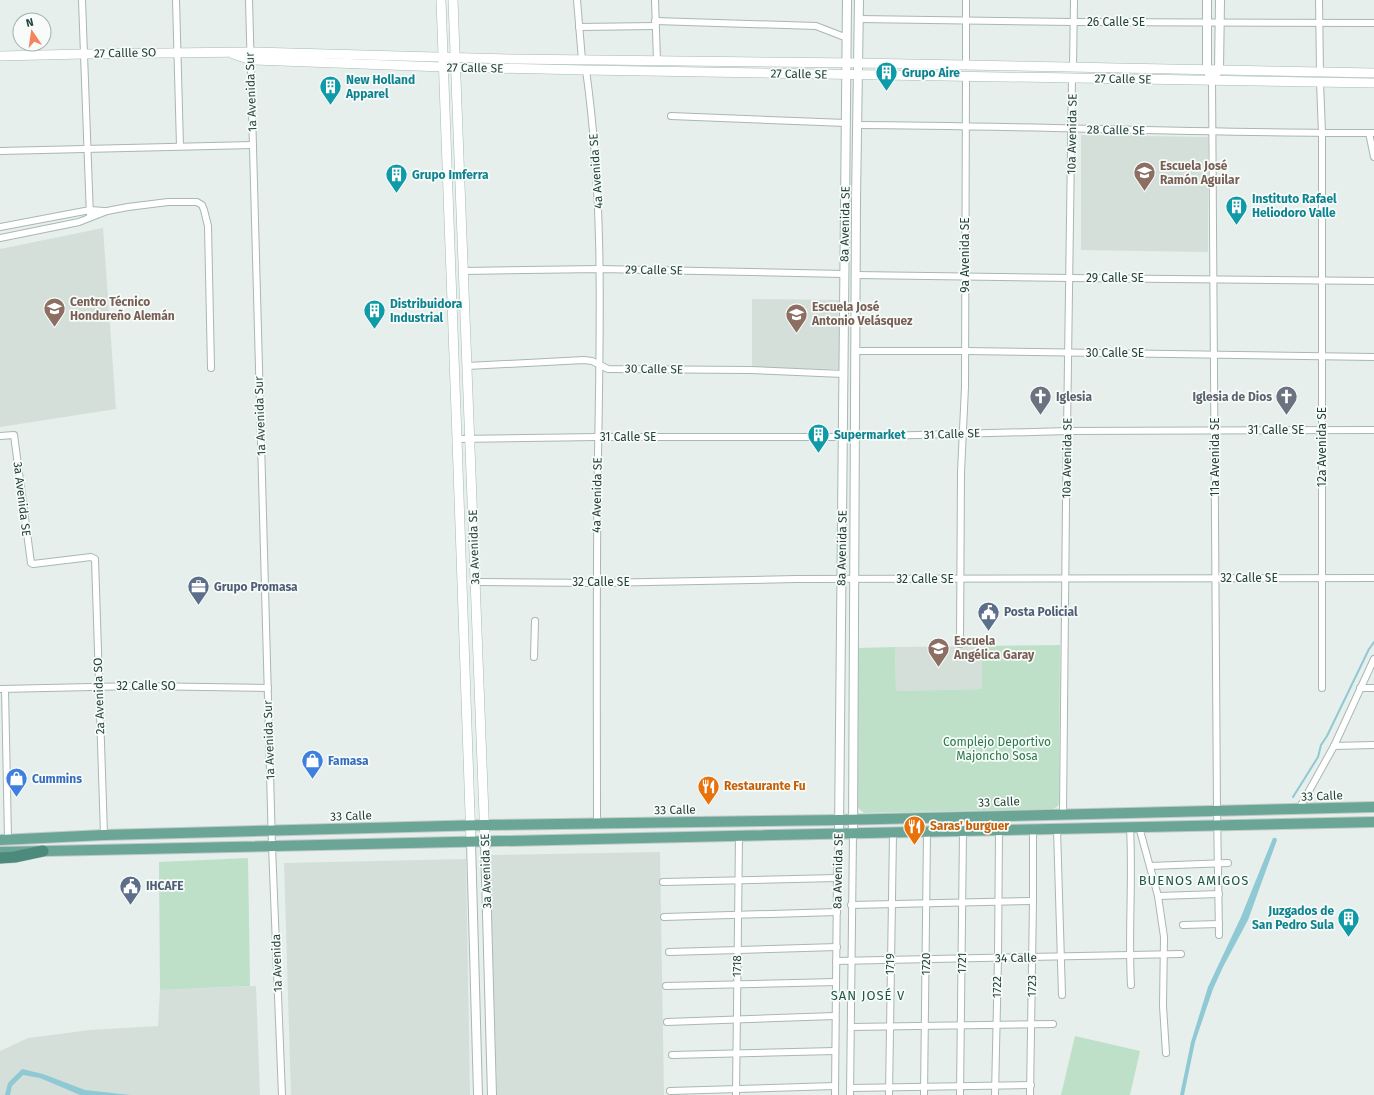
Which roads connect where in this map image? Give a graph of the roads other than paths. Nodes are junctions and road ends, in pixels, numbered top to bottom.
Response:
1 (82, 0) edge
2 (176, 0) edge
3 (249, 0) edge
4 (441, 0) edge
5 (453, 0) edge
6 (577, 0) edge
7 (655, 0) edge
8 (847, 0) edge
9 (859, 0) edge
10 (966, 0) edge
11 (1074, 0) edge
12 (1207, 0) edge
13 (1220, 0) edge
14 (1319, 0) edge
15 (859, 19) junction
16 (966, 20) junction
17 (1073, 22) junction
18 (1207, 22) junction
19 (1220, 23) junction
20 (1319, 23) junction
21 (1374, 23) edge
22 (655, 24) junction
23 (579, 27) junction
24 (847, 38) junction
25 (176, 52) junction
26 (225, 52) joint
27 (84, 54) junction
28 (0, 56) edge
29 (250, 56) junction
30 (443, 56) junction
31 (455, 57) junction
32 (582, 60) junction
33 (657, 61) junction
34 (847, 63) junction
35 (857, 63) junction
36 (966, 65) junction
37 (443, 67) junction
38 (456, 67) junction
39 (1073, 67) junction
40 (586, 70) junction
41 (1207, 70) junction
42 (1219, 70) junction
43 (1320, 72) junction
44 (1374, 73) edge
45 (846, 74) junction
46 (857, 75) junction
47 (966, 76) junction
48 (1072, 78) junction
49 (1212, 80) junction
50 (1320, 82) junction
51 (1374, 83) edge
52 (671, 116) dead end
53 (846, 123) junction
54 (857, 125) junction
55 (966, 126) junction
56 (1072, 128) junction
57 (1213, 132) junction
58 (1322, 133) junction
59 (1371, 133) edge
60 (253, 145) junction
61 (180, 146) junction
62 (88, 148) junction
63 (0, 151) edge
64 (1374, 157) edge
65 (90, 214) junction
66 (0, 228) edge
67 (1, 238) edge
68 (599, 269) junction
69 (463, 271) junction
70 (844, 274) junction
71 (856, 275) junction
72 (965, 276) junction
73 (1070, 278) junction
74 (1214, 279) junction
75 (1322, 280) junction
76 (1374, 280) edge
77 (856, 351) junction
78 (965, 351) junction
79 (1069, 353) junction
80 (1214, 354) junction
81 (1322, 356) junction
82 (1374, 357) edge
83 (600, 365) junction
84 (467, 366) junction
85 (211, 368) dead end
86 (843, 374) junction
87 (1215, 430) junction
88 (1322, 430) junction
89 (1374, 430) edge
90 (1068, 431) junction
91 (964, 434) junction
92 (0, 436) edge
93 (598, 437) junction
94 (855, 437) junction
95 (843, 438) junction
96 (457, 439) junction
97 (470, 439) junction
98 (94, 557) joint
99 (1216, 578) junction
100 (1322, 578) junction
101 (1374, 578) edge
102 (841, 579) junction
103 (854, 579) junction
104 (960, 579) junction
105 (1065, 579) junction
106 (475, 582) junction
107 (597, 583) junction
108 (534, 621) dead end
109 (960, 644) dead end
110 (534, 657) dead end
111 (1374, 659) edge
112 (98, 687) junction
113 (268, 688) junction
114 (1322, 688) dead end
115 (1360, 688) junction
116 (1374, 688) edge
117 (2, 689) edge
118 (1374, 745) edge
119 (1334, 746) junction
120 (1374, 807) edge
121 (1299, 809) junction
122 (1217, 811) junction
123 (1063, 814) junction
124 (853, 819) junction
125 (839, 820) junction
126 (1374, 822) edge
127 (597, 824) junction
128 (485, 825) junction
129 (470, 826) junction
130 (1217, 826) junction
131 (1134, 828) junction
132 (1057, 829) junction
133 (999, 830) junction
134 (1033, 830) junction
135 (963, 831) junction
136 (272, 832) junction
137 (927, 832) junction
138 (892, 833) junction
139 (839, 834) junction
140 (853, 834) junction
141 (104, 836) junction
142 (739, 836) junction
143 (4, 840) edge
144 (471, 842) junction
145 (485, 842) junction
146 (272, 846) junction
147 (43, 851) junction
148 (0, 852) edge
149 (0, 858) edge
150 (1228, 862) dead end
151 (1218, 863) junction
152 (1150, 866) junction
153 (837, 878) junction
154 (738, 880) junction
155 (663, 882) dead end
156 (1218, 894) junction
157 (1158, 896) junction
158 (999, 902) junction
159 (1033, 902) junction
160 (926, 903) junction
161 (962, 903) junction
162 (891, 904) junction
163 (852, 905) junction
164 (837, 912) junction
165 (738, 915) junction
166 (664, 917) dead end
167 (1219, 924) junction
168 (1183, 925) dead end
169 (1219, 934) dead end
170 (837, 947) junction
171 (738, 950) junction
172 (669, 952) dead end
173 (1164, 954) junction
174 (1181, 954) dead end
175 (1129, 955) junction
176 (1061, 957) junction
177 (998, 958) junction
178 (1032, 958) junction
179 (962, 959) junction
180 (926, 960) junction
181 (836, 961) junction
182 (890, 961) junction
183 (852, 962) junction
184 (836, 982) junction
185 (737, 984) junction
186 (1131, 985) dead end
187 (666, 986) dead end
188 (1062, 995) dead end
189 (835, 1016) junction
190 (737, 1020) junction
191 (667, 1022) dead end
192 (1032, 1024) junction
193 (1052, 1024) dead end
194 (961, 1025) junction
195 (997, 1025) junction
196 (889, 1026) junction
197 (925, 1026) junction
198 (851, 1027) junction
199 (835, 1051) junction
200 (736, 1053) junction
201 (1166, 1053) dead end
202 (672, 1055) dead end
203 (1031, 1085) junction
204 (835, 1086) junction
205 (960, 1086) junction
206 (995, 1086) junction
207 (889, 1087) junction
208 (924, 1087) junction
209 (851, 1088) junction
210 (670, 1091) dead end
211 (736, 1092) edge
212 (282, 1095) edge
213 (478, 1095) edge
214 (492, 1095) edge
215 (835, 1095) edge
216 (850, 1095) edge
217 (889, 1095) edge
218 (924, 1095) edge
219 (960, 1095) edge
220 (995, 1095) edge
221 (1030, 1095) edge

1 - 27 street
2 - 25 street
3 - 29 street, 1a Avenida Sur
4 - 30 main road, 3a Avenida SE
5 - 31 main road, 3a Avenida SE
6 - 23 street
7 - 22 street
8 - 24 street, 8a Avenida SE
9 - 15 street, 8a Avenida SE
10 - 16 street
11 - 17 street
12 - 18 street
13 - 19 street
14 - 20 street
15 - 16 street, 26 Calle SE
15 - 35 street, 8a Avenida SE
16 - 17 street, 26 Calle SE
16 - 36 street
17 - 18 street, 26 Calle SE
17 - 39 street
18 - 19 street, 26 Calle SE
18 - 41 street
19 - 20 street, 26 Calle SE
19 - 42 street
20 - 21 street, 26 Calle SE
20 - 43 street
22 - 23 street
22 - 24 street
22 - 33 street
23 - 32 street
24 - 34 street, 8a Avenida SE
25 - 26 main road, 27 Callle SO
25 - 27 main road, 27 Callle SO
25 - 61 street
26 - 29 main road, 27 Calle SE
27 - 28 main road, 27 Callle SO
27 - 62 street
29 - 30 main road, 27 Calle SE
29 - 37 main road, 27 Calle SE
29 - 60 street, 1a Avenida Sur
30 - 31 main road, 27 Calle SE
30 - 37 main road, 3a Avenida SE
31 - 32 main road, 27 Calle SE
31 - 38 main road, 3a Avenida SE
32 - 33 main road, 27 Calle SE
33 - 34 main road, 27 Calle SE
34 - 35 main road, 27 Calle SE
34 - 45 street, 8a Avenida SE
35 - 36 main road, 27 Calle SE
35 - 46 street, 8a Avenida SE
36 - 39 main road, 27 Calle SE
37 - 38 main road, 27 Calle SE
37 - 96 main road, 3a Avenida SE
38 - 40 main road, 27 Calle SE
38 - 69 main road, 3a Avenida SE
39 - 41 main road, 27 Calle SE
40 - 45 main road, 27 Calle SE
40 - 68 street, 4a Avenida SE
41 - 42 main road, 27 Calle SE
41 - 49 street
42 - 43 main road, 27 Calle SE
42 - 49 street
43 - 44 main road, 27 Calle SE
45 - 46 main road, 27 Calle SE
45 - 53 street, 8a Avenida SE
46 - 47 main road, 27 Calle SE
46 - 54 street, 8a Avenida SE
47 - 48 main road, 27 Calle SE
47 - 55 street, 9a Avenida SE
48 - 49 main road, 27 Calle SE
48 - 56 street, 10a Avenida SE
49 - 50 main road, 27 Calle SE
49 - 57 street, 11a Avenida SE
50 - 51 main road, 27 Calle SE
50 - 58 street, 12a Avenida SE
52 - 53 street
53 - 70 street, 8a Avenida SE
54 - 55 street, 28 Calle SE
54 - 71 street, 8a Avenida SE
55 - 56 street, 28 Calle SE
55 - 72 street, 9a Avenida SE
56 - 57 street, 28 Calle SE
56 - 73 street, 10a Avenida SE
57 - 58 street, 28 Calle SE
57 - 74 street, 11a Avenida SE
58 - 59 street, 28 Calle SE
58 - 75 street, 12a Avenida SE
59 - 64 street
60 - 61 street
60 - 113 street, 1a Avenida Sur
61 - 62 street
62 - 63 street
62 - 65 street
65 - 66 street
65 - 67 street
65 - 85 street
66 - 67 street
68 - 69 street, 29 Calle SE
68 - 70 street, 29 Calle SE
68 - 83 street, 4a Avenida SE
69 - 84 main road, 3a Avenida SE
70 - 86 street, 8a Avenida SE
71 - 72 street, 29 Calle SE
71 - 77 street, 8a Avenida SE
72 - 73 street, 29 Calle SE
72 - 78 street, 9a Avenida SE
73 - 74 street, 29 Calle SE
73 - 79 street, 10a Avenida SE
74 - 75 street, 29 Calle SE
74 - 80 street, 11a Avenida SE
75 - 76 street, 29 Calle SE
75 - 81 street, 12a Avenida SE
77 - 78 street, 30 Calle SE
77 - 94 street, 8a Avenida SE
78 - 79 street, 30 Calle SE
78 - 91 street, 9a Avenida SE
79 - 80 street, 30 Calle SE
79 - 90 street, 10a Avenida SE
80 - 81 street, 30 Calle SE
80 - 87 street, 11a Avenida SE
81 - 82 street, 30 Calle SE
81 - 88 street, 12a Avenida SE
83 - 84 street, 30 Calle SE
83 - 86 street, 30 Calle SE
83 - 93 street, 4a Avenida SE
84 - 97 main road, 3a Avenida SE
86 - 95 street, 8a Avenida SE
87 - 88 street, 31 Calle SE
87 - 90 street, 31 Calle SE
87 - 99 street, 11a Avenida SE
88 - 89 street, 31 Calle SE
88 - 100 street, 12a Avenida SE
90 - 91 street, 31 Calle SE
90 - 105 street, 10a Avenida SE
91 - 94 street, 31 Calle SE
91 - 104 street, 9a Avenida SE
92 - 98 street, 3a Avenida SE
93 - 95 street, 31 Calle SE
93 - 97 street, 31 Calle SE
93 - 107 street, 4a Avenida SE
94 - 95 street, 31 Calle SE
94 - 103 street, 8a Avenida SE
95 - 102 street, 8a Avenida SE
96 - 97 street, 31 Calle SE
96 - 129 main road, 3a Avenida SE
97 - 106 main road, 3a Avenida SE
98 - 112 street, 2a Avenida SO
99 - 100 street, 32 Calle SE
99 - 105 street, 32 Calle SE
99 - 122 street, 11a Avenida SE
100 - 101 street, 32 Calle SE
100 - 114 street, 12a Avenida SE
102 - 103 street, 32 Calle SE
102 - 107 street, 32 Calle SE
102 - 125 street, 8a Avenida SE
103 - 104 street, 32 Calle SE
103 - 124 street, 8a Avenida SE
104 - 105 street, 32 Calle SE
104 - 109 street
105 - 123 street, 10a Avenida SE
106 - 107 street, 32 Calle SE
106 - 128 main road, 3a Avenida SE
107 - 127 street, 4a Avenida SE
108 - 110 street
111 - 115 street
112 - 113 street, 32 Calle SO
112 - 117 street, 32 Calle SO
112 - 141 street, 2a Avenida SO
113 - 136 street, 1a Avenida Sur
115 - 116 street
115 - 119 street
117 - 143 street
118 - 119 street
119 - 121 street
120 - 121 main road, 33 Calle
121 - 122 main road, 33 Calle
122 - 123 main road, 33 Calle
122 - 130 street, 11a Avenida SE
123 - 124 main road, 33 Calle
124 - 125 main road, 33 Calle
124 - 140 street, 8a Avenida SE
125 - 127 main road, 33 Calle
125 - 139 street, 8a Avenida SE
126 - 130 main road
127 - 128 main road, 33 Calle
128 - 129 main road, 33 Calle
128 - 145 main road, 3a Avenida SE
129 - 136 main road, 33 Calle
129 - 144 main road, 3a Avenida SE
130 - 131 main road
130 - 151 street, 11a Avenida SE
131 - 132 main road
131 - 152 street
131 - 175 street
132 - 134 main road
132 - 176 street
133 - 134 main road
133 - 135 main road
133 - 158 street, 1722
134 - 159 street, 1723
135 - 137 main road
135 - 161 street, 1721
136 - 141 main road, 33 Calle
136 - 146 street, 1a Avenida
137 - 138 main road
137 - 160 street, 1720
138 - 140 main road
138 - 162 street, 1719
139 - 140 main road
139 - 142 main road
139 - 153 street, 8a Avenida SE
140 - 163 street, 8a Avenida SE
141 - 143 main road, 33 Calle
142 - 145 main road
142 - 154 street, 1718
144 - 145 main road
144 - 146 main road
144 - 213 street, 3a Avenida SE
145 - 214 street, 3a Avenida SE
146 - 147 main road
146 - 212 street, 1a Avenida
147 - 148 main road
147 - 149 highway
150 - 151 street
151 - 152 street
151 - 156 street, 11a Avenida SE
152 - 157 street
153 - 154 street
153 - 164 street, 8a Avenida SE
154 - 155 street
154 - 165 street, 1718
156 - 157 street
156 - 167 street, 11a Avenida SE
157 - 173 street
158 - 159 street
158 - 161 street
158 - 177 street, 1722
159 - 178 street, 1723
160 - 161 street
160 - 162 street
160 - 180 street, 1720
161 - 179 street, 1721
162 - 163 street
162 - 182 street, 1719
163 - 183 street, 8a Avenida SE
164 - 165 street
164 - 170 street, 8a Avenida SE
165 - 166 street
165 - 171 street, 1718
167 - 168 street
167 - 169 street, 11a Avenida SE
170 - 171 street
170 - 181 street, 8a Avenida SE
171 - 172 street
171 - 185 street, 1718
173 - 174 street, 34 Calle
173 - 175 street, 34 Calle
173 - 201 street
175 - 176 street, 34 Calle
175 - 186 street
176 - 178 street, 34 Calle
176 - 188 street
177 - 178 street, 34 Calle
177 - 179 street, 34 Calle
177 - 195 street, 1722
178 - 192 street, 1723
179 - 180 street, 34 Calle
179 - 194 street, 1721
180 - 182 street, 34 Calle
180 - 197 street, 1720
181 - 183 street, 34 Calle
181 - 184 street, 8a Avenida SE
182 - 183 street, 34 Calle
182 - 196 street, 1719
183 - 198 street, 8a Avenida SE
184 - 185 street
184 - 189 street, 8a Avenida SE
185 - 187 street
185 - 190 street, 1718
189 - 190 street
189 - 199 street, 8a Avenida SE
190 - 191 street
190 - 200 street, 1718
192 - 193 street
192 - 195 street
192 - 203 street, 1723
194 - 195 street
194 - 197 street
194 - 205 street, 1721
195 - 206 street, 1722
196 - 197 street
196 - 198 street
196 - 207 street, 1719
197 - 208 street, 1720
198 - 209 street, 8a Avenida SE
199 - 200 street
199 - 204 street, 8a Avenida SE
200 - 202 street
200 - 211 street, 1718
203 - 206 street
203 - 221 street, 1723
204 - 211 street
204 - 215 street, 8a Avenida SE
205 - 206 street
205 - 208 street
205 - 219 street, 1721
206 - 220 street, 1722
207 - 208 street
207 - 209 street
207 - 217 street, 1719
208 - 218 street, 1720
209 - 216 street, 8a Avenida SE
210 - 211 street

